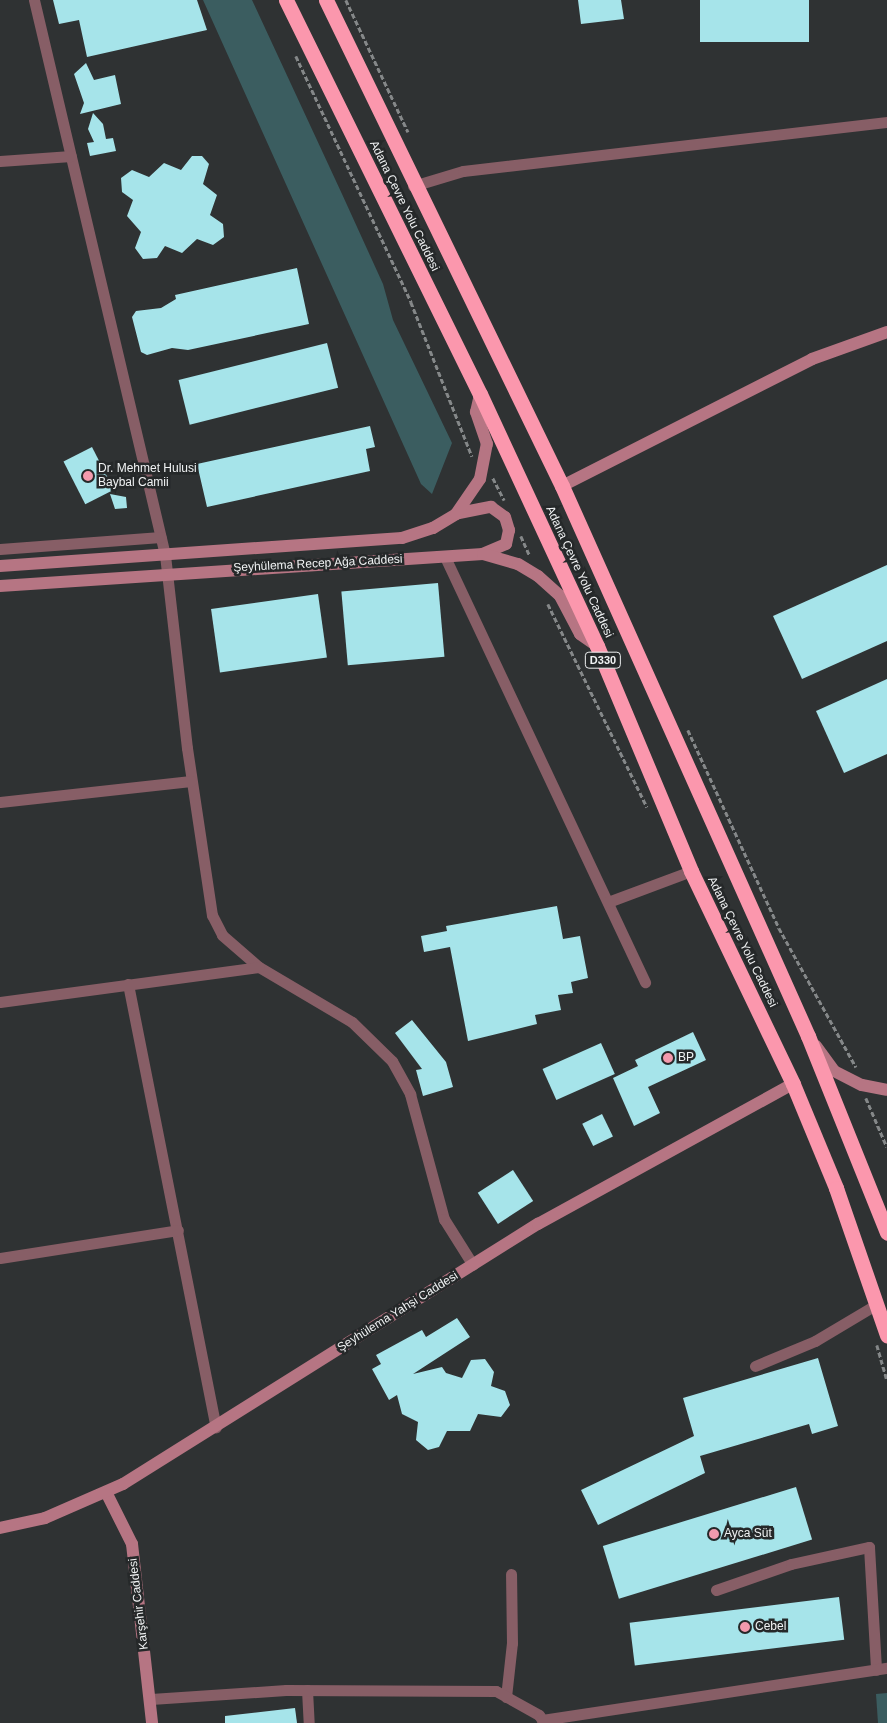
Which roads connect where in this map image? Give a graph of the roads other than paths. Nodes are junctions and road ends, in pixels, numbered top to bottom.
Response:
1 (34, 0) edge
2 (286, 0) edge
3 (326, 0) edge
4 (887, 122) edge
5 (71, 156) junction
6 (0, 161) edge
7 (413, 186) junction
8 (887, 332) edge
9 (480, 394) junction
10 (562, 486) junction
11 (456, 514) junction
12 (161, 537) junction
13 (0, 550) edge
14 (483, 554) junction
15 (166, 555) junction
16 (445, 557) junction
17 (0, 566) edge
18 (169, 572) junction
19 (0, 586) edge
20 (597, 646) junction
21 (191, 781) junction
22 (0, 802) edge
23 (691, 870) junction
24 (608, 902) junction
25 (259, 967) junction
26 (646, 982) dead end
27 (128, 984) junction
28 (0, 1002) edge
29 (808, 1036) junction
30 (793, 1084) junction
31 (887, 1090) edge
32 (178, 1230) junction
33 (887, 1233) edge
34 (0, 1258) edge
35 (473, 1265) junction
36 (877, 1304) junction
37 (881, 1335) edge
38 (755, 1366) dead end
39 (216, 1427) junction
40 (106, 1492) junction
41 (0, 1528) edge
42 (511, 1574) dead end
43 (716, 1590) dead end
44 (881, 1669) edge
45 (307, 1690) junction
46 (506, 1697) junction
47 (150, 1699) junction
48 (543, 1722) edge
49 (152, 1723) edge
50 (309, 1723) edge

1 - 5 street
2 - 9 highway, Adana Çevre Yolu Caddesi / D330
3 - 7 highway, Adana Çevre Yolu Caddesi / D330
4 - 7 street
5 - 6 street
5 - 12 street
7 - 10 highway, Adana Çevre Yolu Caddesi / D330
8 - 10 street
9 - 11 street, Şeyhülema Recep Ağa Caddesi
9 - 20 highway, Adana Çevre Yolu Caddesi / D330
10 - 29 highway, Adana Çevre Yolu Caddesi / D330
11 - 14 street
11 - 15 street, Şeyhülema Recep Ağa Caddesi
12 - 13 street
12 - 15 street
14 - 16 street, Şeyhülema Recep Ağa Caddesi
14 - 20 street, Şeyhülema Recep Ağa Caddesi
15 - 17 street, Şeyhülema Recep Ağa Caddesi
15 - 18 street
16 - 18 street, Şeyhülema Recep Ağa Caddesi
16 - 24 street
18 - 19 street, Şeyhülema Recep Ağa Caddesi
18 - 21 street
20 - 23 highway, Adana Çevre Yolu Caddesi / D330
21 - 22 street
21 - 25 street
23 - 24 street
23 - 30 highway, Adana Çevre Yolu Caddesi / D330
24 - 26 street
25 - 27 street
25 - 35 street
27 - 28 street
27 - 32 street
29 - 31 street
29 - 33 highway, Adana Çevre Yolu Caddesi / D330
30 - 35 street, Şeyhülema Yahşi Caddesi
30 - 36 highway, Adana Çevre Yolu Caddesi / D330
32 - 34 street
32 - 39 street
35 - 39 street, Şeyhülema Yahşi Caddesi
36 - 37 highway, Adana Çevre Yolu Caddesi / D330
36 - 38 street
39 - 40 street, Şeyhülema Yahşi Caddesi
40 - 41 street, Şeyhülema Yahşi Caddesi
40 - 47 street, Karşehir Caddesi
42 - 46 street
43 - 44 street
44 - 48 street
45 - 46 street
45 - 47 street
45 - 50 street
46 - 48 street
47 - 49 street, Karşehir Caddesi

